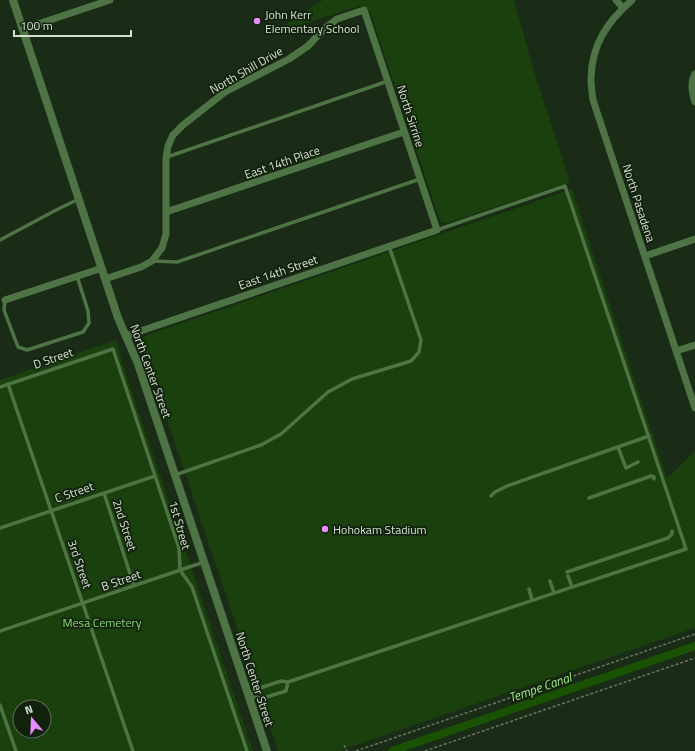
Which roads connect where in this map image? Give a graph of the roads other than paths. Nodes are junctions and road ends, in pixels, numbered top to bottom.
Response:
1 (13, 0) edge
2 (110, 0) edge
3 (616, 0) edge
4 (632, 0) edge
5 (90, 3) edge
6 (623, 8) junction
7 (364, 10) joint
8 (23, 29) junction
9 (694, 76) edge
10 (388, 81) junction
11 (695, 102) edge
12 (404, 132) junction
13 (166, 158) junction
14 (420, 178) junction
15 (79, 199) junction
16 (166, 212) junction
17 (437, 230) junction
18 (695, 239) edge
19 (0, 240) edge
20 (389, 246) junction
21 (645, 256) junction
22 (152, 261) junction
23 (102, 268) junction
24 (77, 276) junction
25 (105, 278) junction
26 (5, 300) joint
27 (126, 336) junction
28 (695, 345) edge
29 (112, 349) joint
30 (676, 351) junction
31 (8, 384) junction
32 (0, 387) edge
33 (695, 408) edge
34 (649, 436) junction
35 (618, 447) junction
36 (638, 462) dead end
37 (174, 475) junction
38 (155, 476) junction
39 (654, 478) dead end
40 (104, 493) junction
41 (490, 496) dead end
42 (589, 498) dead end
43 (51, 510) junction
44 (0, 528) edge
45 (672, 531) dead end
46 (204, 562) junction
47 (180, 570) junction
48 (550, 582) dead end
49 (134, 586) junction
50 (572, 587) junction
51 (529, 589) dead end
52 (554, 593) junction
53 (532, 600) junction
54 (83, 603) junction
55 (0, 631) edge
56 (288, 682) junction
57 (248, 697) junction
58 (0, 705) edge
59 (16, 751) edge
60 (133, 751) edge
61 (246, 751) edge
62 (267, 751) edge

1 - 8 street, North Center Street
2 - 5 street
3 - 6 street
4 - 6 street, North Pasadena
5 - 8 street
6 - 21 street, North Pasadena
7 - 10 street, North Sirrine
7 - 13 street, North Shill Drive
8 - 15 street, North Center Street
9 - 11 street
10 - 12 street, North Sirrine
10 - 13 lane
12 - 14 street, North Sirrine
12 - 16 street, East 14th Place
13 - 16 street, North Shill Drive
14 - 17 street, North Sirrine
14 - 22 lane
15 - 19 lane
15 - 23 street, North Center Street
16 - 22 street, North Shill Drive
17 - 20 street, East 14th Street
17 - 34 lane
18 - 21 street
20 - 27 street, East 14th Street
20 - 37 lane
21 - 30 street, North Pasadena
22 - 25 street
23 - 24 street
23 - 25 street, North Center Street
24 - 26 street
24 - 26 lane
25 - 27 street, North Center Street
27 - 37 street, North Center Street
28 - 30 street
29 - 31 lane, D Street
29 - 38 lane, 1st Street
30 - 33 street, North Pasadena
31 - 32 lane, D Street
31 - 43 lane, 3rd Street
34 - 35 lane
34 - 50 lane
35 - 36 lane
35 - 41 lane
37 - 46 street, North Center Street
38 - 40 lane, C Street
38 - 47 lane, 1st Street
39 - 42 lane
40 - 43 lane, C Street
40 - 49 lane, 2nd Street
43 - 44 lane, C Street
43 - 54 lane, 3rd Street
45 - 50 lane
46 - 47 lane, B Street
46 - 57 street, North Center Street
47 - 49 lane, B Street
47 - 61 lane
48 - 52 lane
49 - 54 lane, B Street
50 - 52 lane
51 - 53 lane
52 - 53 lane
53 - 56 lane
54 - 55 lane, B Street
54 - 60 lane, 3rd Street
56 - 57 lane
56 - 57 lane
57 - 62 street, North Center Street
58 - 59 lane

